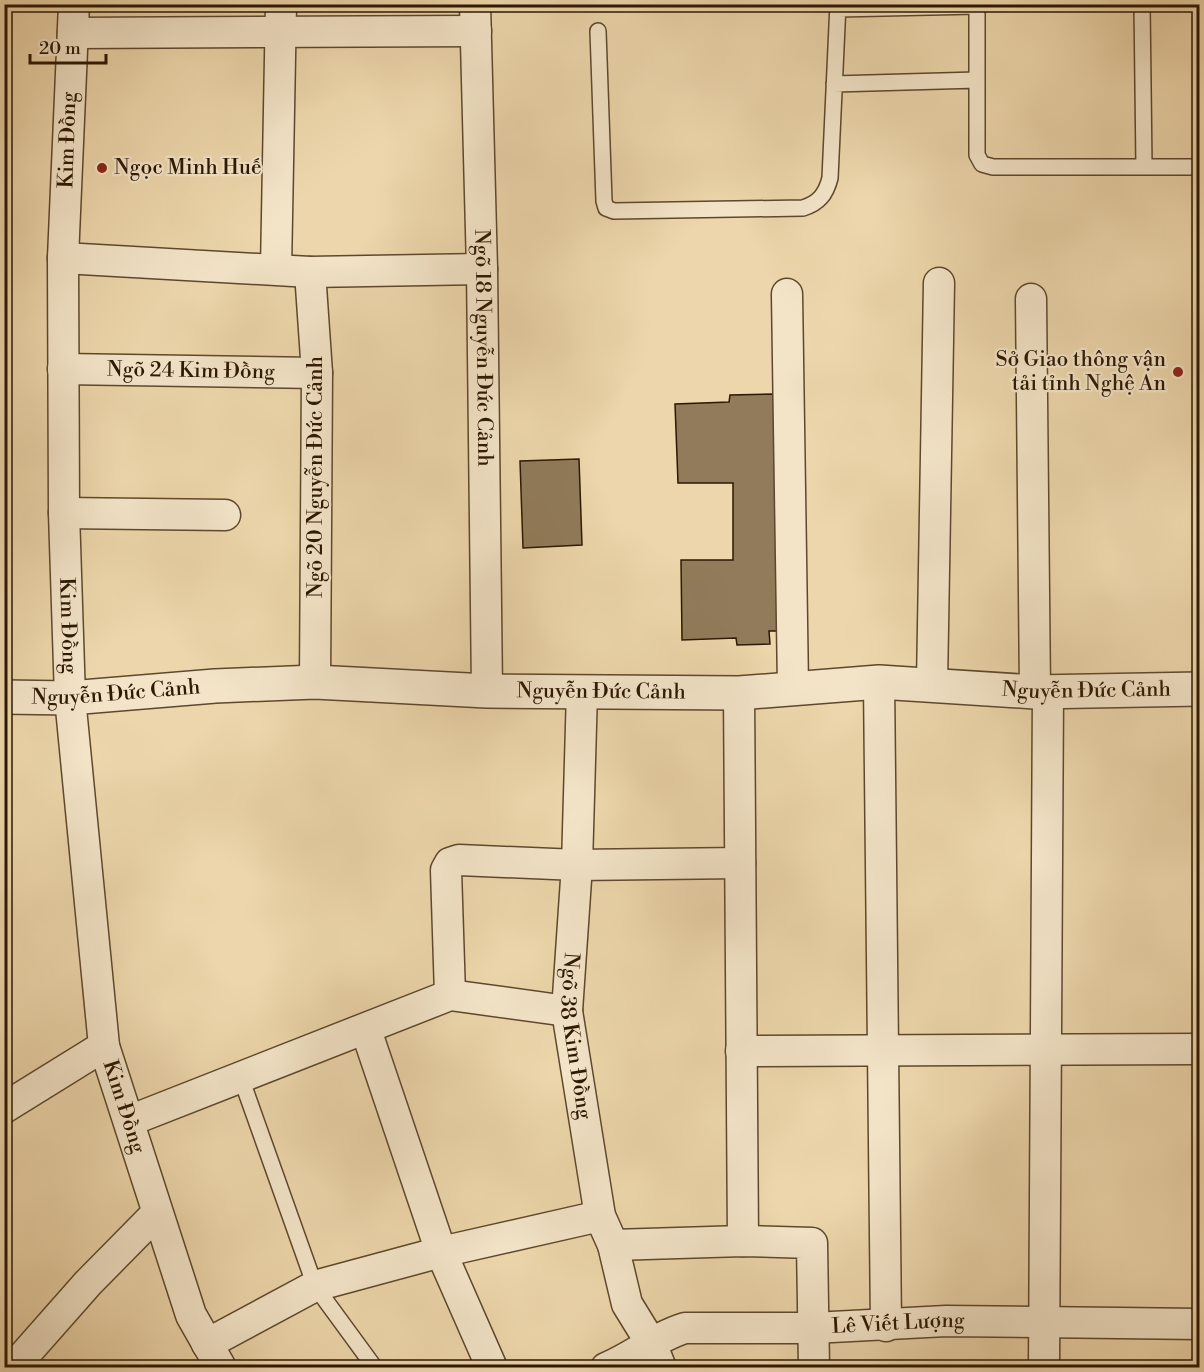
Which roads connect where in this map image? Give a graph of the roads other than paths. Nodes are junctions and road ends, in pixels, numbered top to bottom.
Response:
1 (281, 4) edge
2 (1142, 4) edge
3 (977, 5) edge
4 (838, 7) edge
5 (476, 18) edge
6 (74, 19) edge
7 (598, 31) dead end
8 (280, 34) junction
9 (977, 80) junction
10 (834, 84) junction
11 (1144, 167) junction
12 (1200, 167) edge
13 (63, 258) junction
14 (276, 269) junction
15 (482, 269) junction
16 (310, 272) junction
17 (939, 283) dead end
18 (788, 294) dead end
19 (1031, 299) dead end
20 (63, 369) junction
21 (317, 373) junction
22 (64, 513) junction
23 (225, 515) dead end
24 (315, 682) junction
25 (879, 682) junction
26 (933, 684) junction
27 (793, 687) junction
28 (1200, 689) edge
29 (487, 691) junction
30 (582, 691) junction
31 (1042, 692) junction
32 (739, 693) junction
33 (4, 697) edge
34 (70, 698) junction
35 (740, 862) junction
36 (577, 865) junction
37 (450, 995) junction
38 (567, 1011) junction
39 (366, 1030) junction
40 (104, 1047) junction
41 (1200, 1049) edge
42 (1046, 1050) junction
43 (741, 1051) junction
44 (883, 1051) junction
45 (241, 1078) junction
46 (4, 1108) edge
47 (129, 1121) junction
48 (158, 1213) junction
49 (600, 1216) junction
50 (743, 1241) junction
51 (613, 1245) junction
52 (441, 1252) junction
53 (315, 1286) junction
54 (1045, 1322) junction
55 (1200, 1324) edge
56 (886, 1326) junction
57 (813, 1328) junction
58 (656, 1355) edge
59 (214, 1356) edge
60 (13, 1368) edge
61 (375, 1368) edge
62 (492, 1368) edge
63 (606, 1368) edge
64 (814, 1368) edge
65 (1044, 1368) edge

1 - 8 street
2 - 11 lane
3 - 4 lane
3 - 9 lane
4 - 10 lane
5 - 8 street
5 - 15 street, Ngõ 18 Nguyễn Đức Cảnh
6 - 8 street
6 - 13 street, Kim Đồng
7 - 10 lane
8 - 14 street
9 - 10 lane
9 - 11 lane
11 - 12 lane
13 - 14 street
13 - 20 street, Kim Đồng
14 - 16 street
15 - 16 street
15 - 29 street, Ngõ 18 Nguyễn Đức Cảnh
16 - 21 street, Ngõ 20 Nguyễn Đức Cảnh
17 - 26 street
18 - 27 street
19 - 31 street
20 - 21 street, Ngõ 24 Kim Đồng
20 - 22 street, Kim Đồng
21 - 24 street, Ngõ 20 Nguyễn Đức Cảnh
22 - 23 street
22 - 34 street, Kim Đồng
24 - 29 street, Nguyễn Đức Cảnh
24 - 34 street, Nguyễn Đức Cảnh
25 - 26 street, Nguyễn Đức Cảnh
25 - 27 street, Nguyễn Đức Cảnh
25 - 44 street
26 - 31 street, Nguyễn Đức Cảnh
27 - 32 street, Nguyễn Đức Cảnh
28 - 31 street, Nguyễn Đức Cảnh
29 - 30 street, Nguyễn Đức Cảnh
30 - 32 street, Nguyễn Đức Cảnh
30 - 36 street, Ngõ 38 Kim Đồng
31 - 42 street
32 - 35 street
33 - 34 street, Nguyễn Đức Cảnh
34 - 40 street, Kim Đồng
35 - 36 street
35 - 43 street
36 - 37 street
36 - 38 street, Ngõ 38 Kim Đồng
37 - 38 street
37 - 39 street
38 - 49 street, Ngõ 38 Kim Đồng
39 - 45 street
39 - 52 street
40 - 46 street
40 - 47 street, Kim Đồng
41 - 42 street
42 - 44 street
42 - 54 street
43 - 44 street
43 - 50 street
44 - 56 street
45 - 47 street
45 - 53 lane
47 - 48 street, Kim Đồng
48 - 59 street, Kim Đồng
48 - 60 street
49 - 51 street, Ngõ 38 Kim Đồng
49 - 52 street
50 - 51 street
50 - 57 street
51 - 58 street, Ngõ 38 Kim Đồng
52 - 53 street
52 - 62 street
53 - 59 street
53 - 61 lane
54 - 55 street, Lê Viết Lượng
54 - 56 street, Lê Viết Lượng
54 - 65 street
56 - 57 street, Lê Viết Lượng
57 - 58 street, Lê Viết Lượng
57 - 64 street
58 - 63 street, Lê Viết Lượng

